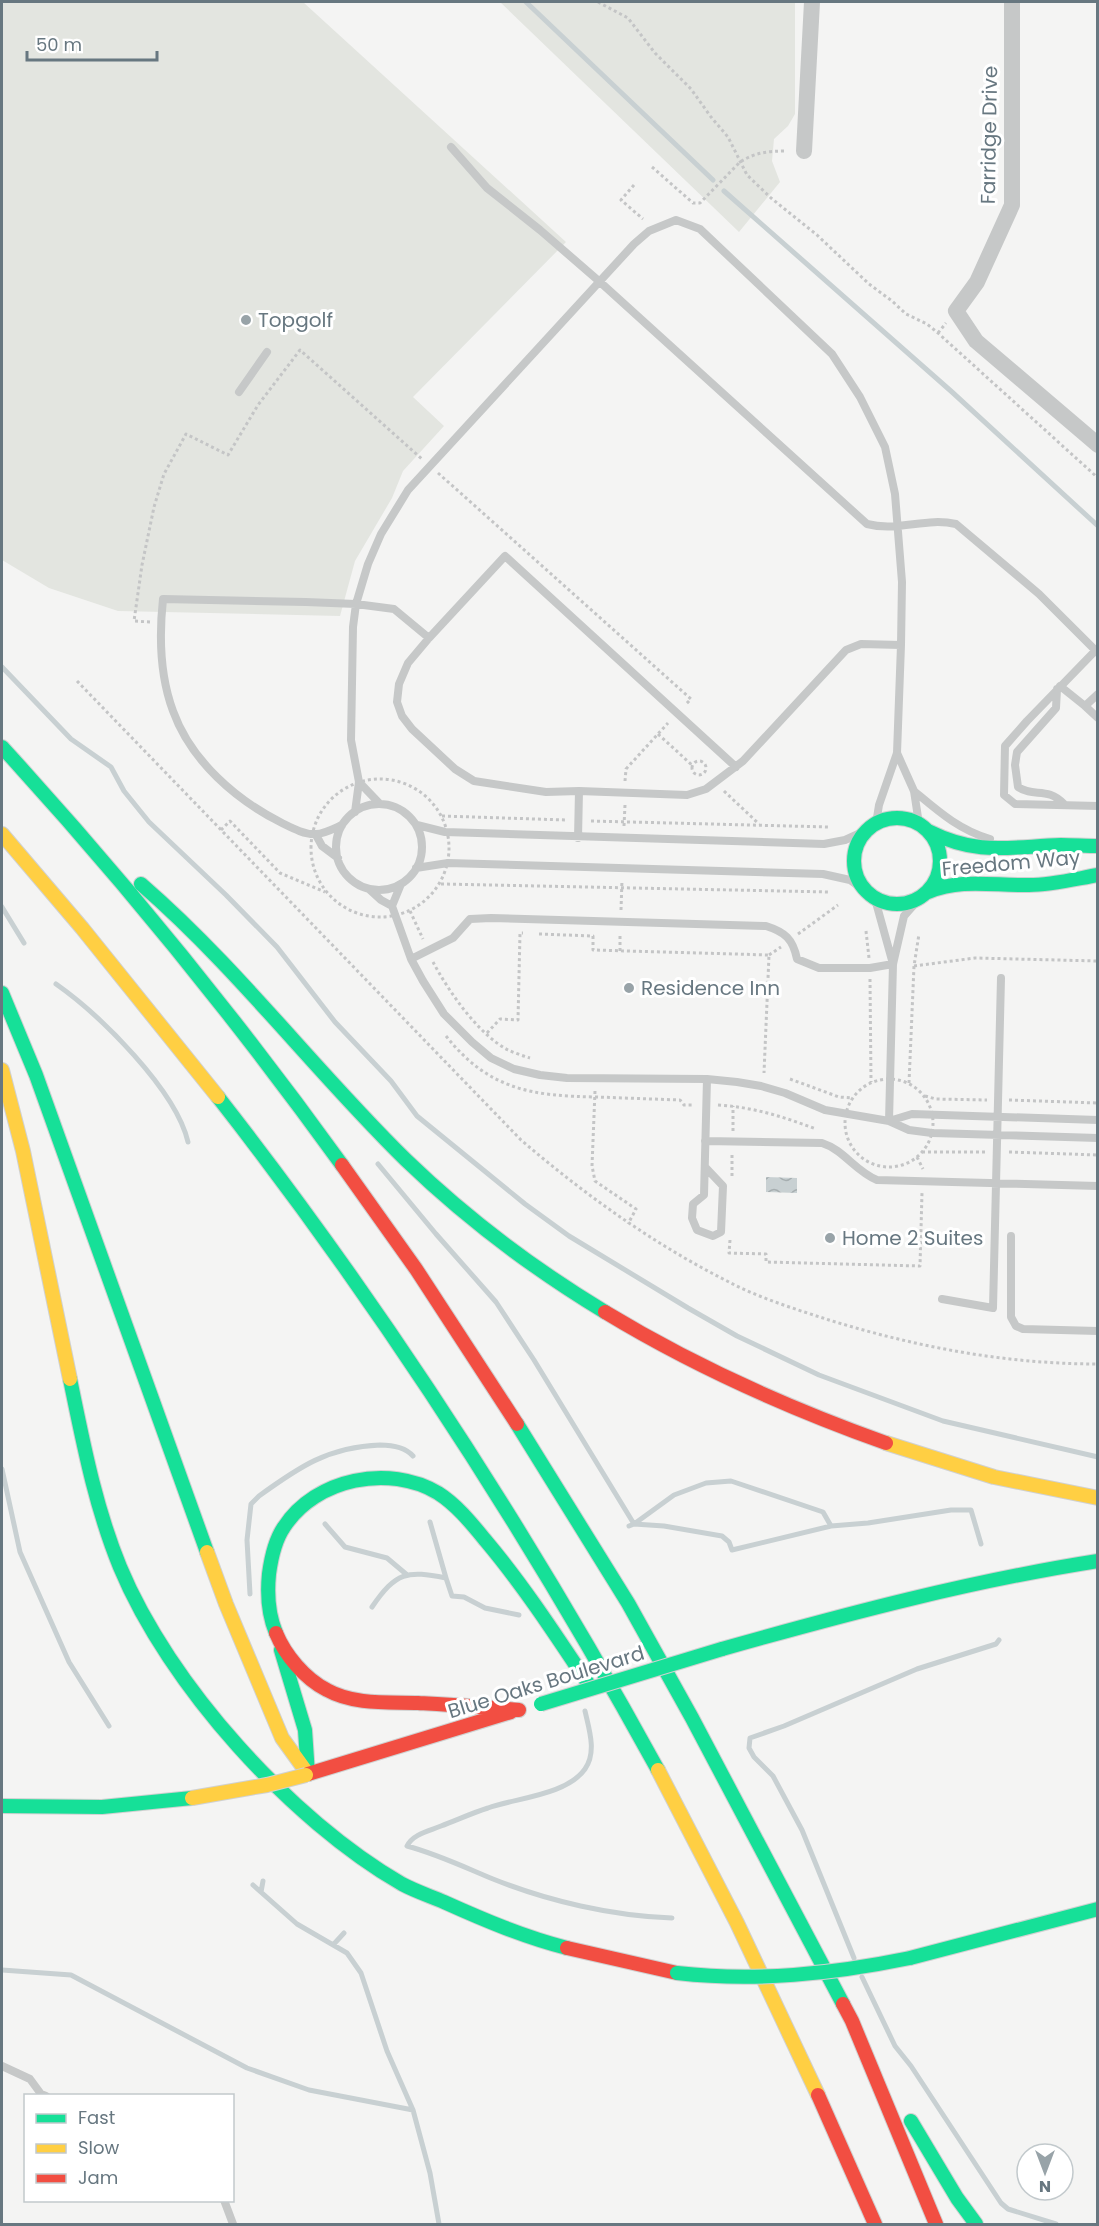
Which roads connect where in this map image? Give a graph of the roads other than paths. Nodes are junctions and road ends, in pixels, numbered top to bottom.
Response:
1 (812, 2) edge
2 (1012, 2) edge
3 (451, 147) dead end
4 (804, 151) road end
5 (600, 282) junction
6 (267, 352) dead end
7 (239, 392) dead end
8 (1098, 445) edge
9 (898, 527) junction
10 (356, 604) junction
11 (429, 638) junction
12 (901, 645) junction
13 (1096, 652) edge
14 (1058, 688) junction
15 (1098, 694) edge
16 (1085, 706) junction
17 (1098, 718) edge
18 (2, 747) edge
19 (897, 753) junction
20 (736, 767) junction
21 (359, 782) junction
22 (579, 791) junction
23 (914, 791) junction
24 (380, 804) junction
25 (1064, 804) junction
26 (1098, 806) edge
27 (355, 812) junction
28 (342, 825) junction
29 (417, 825) junction
30 (871, 827) junction
31 (924, 827) junction
32 (79, 831) junction
33 (2, 834) edge
34 (314, 834) junction
35 (578, 838) junction
36 (1053, 845) junction
37 (1098, 846) edge
38 (338, 858) junction
39 (417, 868) junction
40 (1098, 875) edge
41 (401, 884) junction
42 (368, 888) junction
43 (871, 895) junction
44 (923, 895) junction
45 (392, 906) junction
46 (411, 959) junction
47 (893, 964) junction
48 (1001, 978) dead end
49 (2, 993) edge
50 (2, 1070) edge
51 (707, 1079) junction
52 (999, 1117) junction
53 (889, 1120) junction
54 (1098, 1120) edge
55 (998, 1136) junction
56 (1098, 1138) edge
57 (705, 1141) junction
58 (706, 1168) junction
59 (997, 1184) junction
60 (1098, 1186) edge
61 (1011, 1236) dead end
62 (942, 1299) dead end
63 (1098, 1331) edge
64 (1098, 1498) edge
65 (1098, 1561) edge
66 (277, 1638) junction
67 (598, 1699) dead end
68 (519, 1710) junction
69 (618, 1728) dead end
70 (307, 1775) junction
71 (2, 1806) edge
72 (690, 1833) junction
73 (1098, 1909) edge
74 (852, 2021) junction
75 (2, 2066) edge
76 (42, 2094) edge
77 (225, 2202) edge
78 (232, 2224) edge
79 (875, 2224) edge
80 (936, 2224) edge
81 (976, 2224) edge

1 - 4 street
2 - 8 street, Farridge Drive
3 - 5 lane
5 - 9 lane
5 - 9 lane
5 - 10 lane
6 - 7 lane
9 - 12 lane
9 - 13 lane
10 - 11 lane
10 - 21 lane
10 - 34 lane
11 - 20 lane
11 - 22 lane
12 - 19 lane
12 - 20 lane
13 - 14 lane
14 - 16 lane
14 - 25 lane
14 - 25 lane
15 - 16 lane
16 - 17 lane
18 - 32 main road
19 - 23 lane
19 - 30 lane
20 - 22 lane
21 - 24 lane
21 - 27 lane
22 - 35 lane
23 - 31 lane
23 - 36 lane
24 - 27 lane
24 - 29 lane
25 - 26 lane
27 - 28 lane
28 - 34 lane
28 - 38 lane
29 - 35 lane
29 - 39 lane
30 - 31 main road
30 - 35 lane
30 - 43 main road
31 - 36 main road, Freedom Way
31 - 44 main road
32 - 64 main road
32 - 74 main road
33 - 72 main road
34 - 38 lane
36 - 37 main road, Freedom Way
38 - 42 lane
39 - 41 lane
39 - 43 lane
40 - 44 main road, Freedom Way
41 - 42 lane
41 - 45 lane
42 - 45 lane
43 - 44 main road
43 - 47 lane
44 - 47 lane
45 - 46 lane
46 - 47 lane
46 - 51 lane
47 - 53 lane
48 - 52 lane
49 - 70 main road
50 - 73 main road, bridge
51 - 53 lane
51 - 57 lane
52 - 53 lane
52 - 54 lane
52 - 55 lane
53 - 55 lane
55 - 56 lane
55 - 59 lane
57 - 58 lane
57 - 59 lane
58 - 58 lane
59 - 60 lane
59 - 62 lane
61 - 63 lane
65 - 68 main road, Blue Oaks Boulevard, bridge
66 - 67 main road
66 - 68 main road
66 - 70 main road
68 - 70 main road, Blue Oaks Boulevard
69 - 72 main road
70 - 71 main road, Blue Oaks Boulevard, bridge
72 - 79 main road
74 - 80 main road
74 - 81 main road
75 - 76 lane
77 - 78 lane

